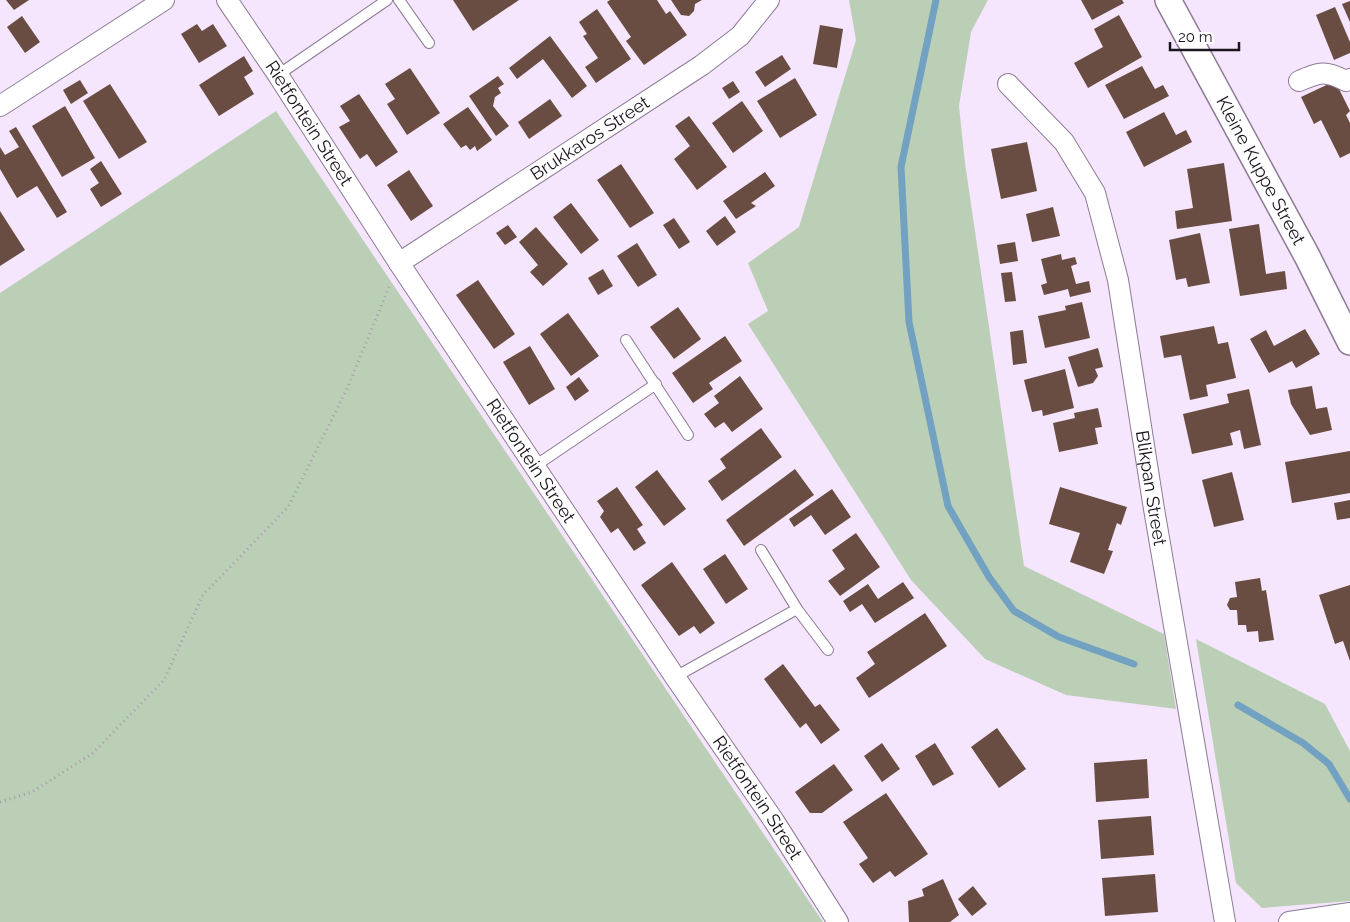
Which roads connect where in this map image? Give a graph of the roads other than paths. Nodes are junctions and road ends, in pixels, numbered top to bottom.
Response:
1 (164, 0) edge
2 (227, 0) edge
3 (387, 0) edge
4 (399, 0) edge
5 (768, 0) edge
6 (1169, 0) edge
7 (428, 43) dead end
8 (278, 75) junction
9 (1350, 78) edge
10 (1299, 81) dead end
11 (1008, 84) dead end
12 (0, 106) edge
13 (399, 263) junction
14 (626, 340) dead end
15 (1350, 342) edge
16 (656, 384) junction
17 (688, 435) dead end
18 (535, 466) junction
19 (761, 550) dead end
20 (797, 609) junction
21 (828, 650) dead end
22 (676, 677) junction
23 (1350, 913) edge
24 (838, 922) edge
25 (1225, 922) edge
26 (1289, 922) edge

1 - 12 street
2 - 8 street, Rietfontein Street
3 - 8 lane
4 - 7 lane
5 - 13 street, Brukkaros Street
6 - 15 street, Kleine Kuppe Street
8 - 13 street, Rietfontein Street
9 - 10 street
11 - 25 street, Blikpan Street
13 - 18 street, Rietfontein Street
14 - 16 lane
16 - 17 lane
16 - 18 lane
18 - 22 street, Rietfontein Street
19 - 20 lane
20 - 21 lane
20 - 22 lane
22 - 24 street, Rietfontein Street
23 - 26 street

